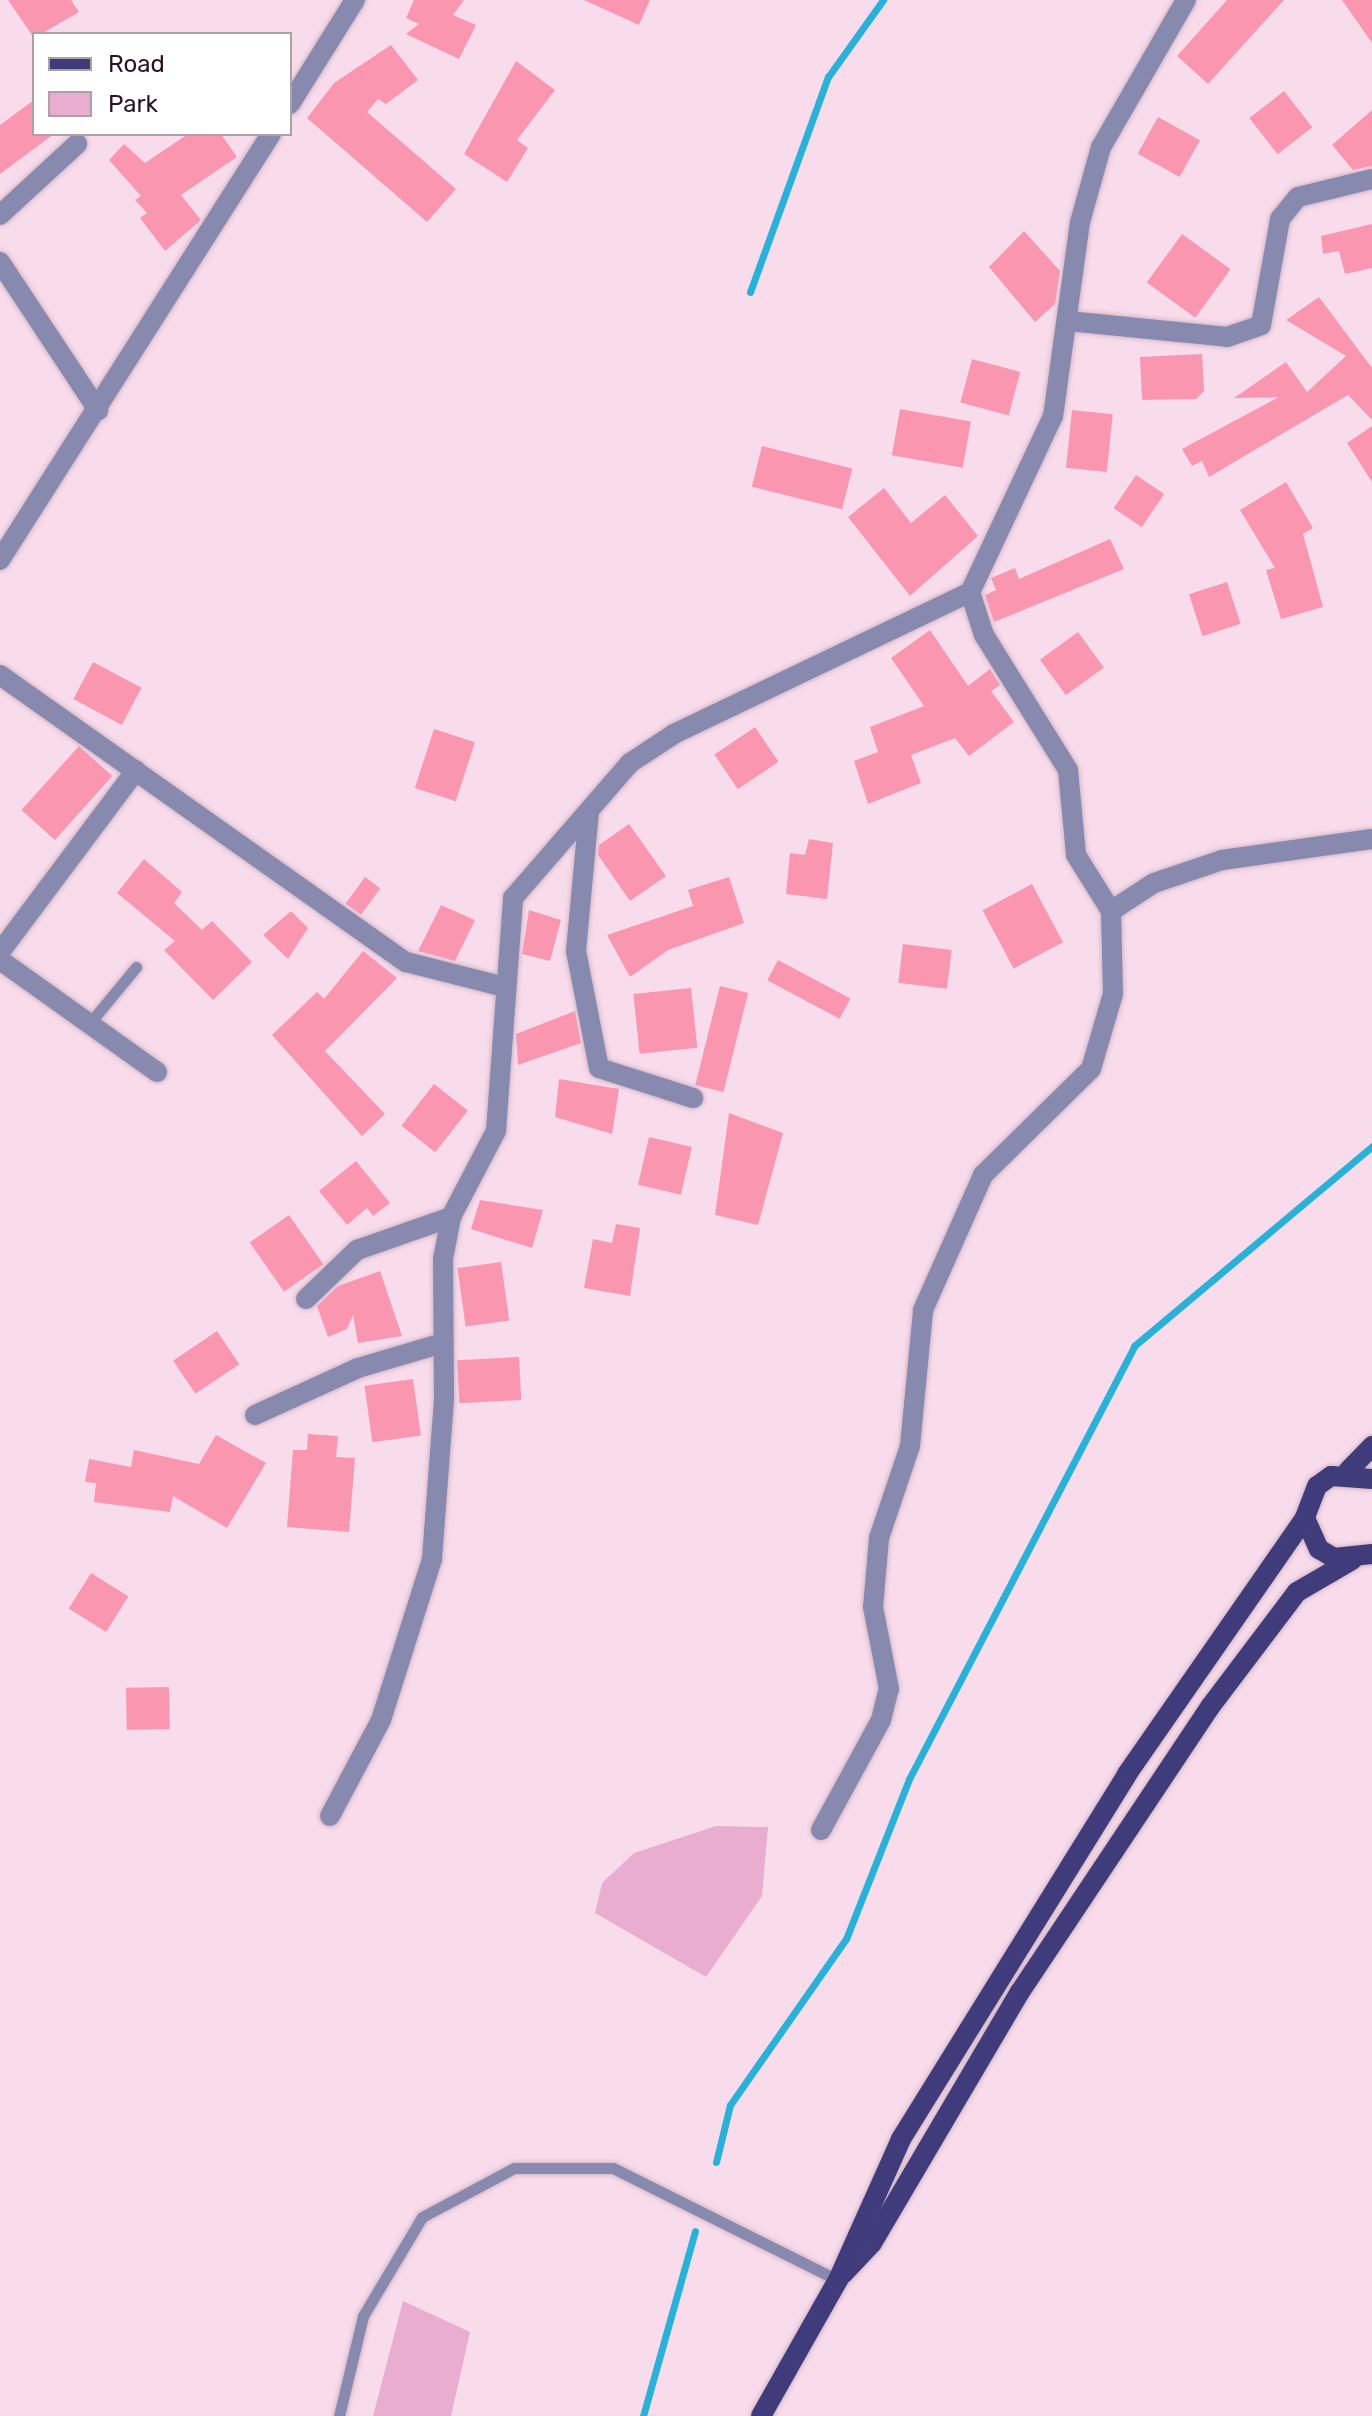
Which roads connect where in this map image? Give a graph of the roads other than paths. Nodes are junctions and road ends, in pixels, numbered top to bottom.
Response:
1 (355, 0) edge
2 (1186, 0) edge
3 (292, 101) edge
4 (270, 136) edge
5 (77, 144) dead end
6 (1372, 179) edge
7 (0, 215) edge
8 (0, 262) edge
9 (1068, 321) junction
10 (98, 410) junction
11 (0, 560) edge
12 (970, 592) junction
13 (0, 675) edge
14 (136, 770) junction
15 (589, 811) junction
16 (1372, 839) edge
17 (1111, 911) junction
18 (0, 952) edge
19 (0, 960) edge
20 (136, 967) dead end
21 (505, 987) junction
22 (89, 1024) junction
23 (157, 1072) dead end
24 (693, 1098) dead end
25 (451, 1217) junction
26 (306, 1299) dead end
27 (443, 1343) junction
28 (255, 1415) dead end
29 (1372, 1446) edge
30 (1348, 1471) junction
31 (1372, 1479) edge
32 (1305, 1518) junction
33 (1372, 1554) edge
34 (1352, 1560) junction
35 (1127, 1774) junction
36 (1153, 1791) junction
37 (330, 1816) dead end
38 (821, 1830) dead end
39 (838, 2280) junction
40 (339, 2416) edge
41 (761, 2416) edge

1 - 3 street
2 - 9 street
4 - 10 street
5 - 7 street
6 - 9 street
8 - 10 street
9 - 12 street
10 - 11 street
12 - 15 street
12 - 17 street
13 - 14 street
14 - 18 street
14 - 21 street
15 - 21 street
15 - 24 street
16 - 17 street
17 - 38 street
19 - 22 street
20 - 22 lane
21 - 25 street
22 - 23 street
25 - 26 street
25 - 27 street
27 - 28 street
27 - 37 street
29 - 30 main road
30 - 31 main road
30 - 32 main road
32 - 34 main road
32 - 35 main road
33 - 34 main road
34 - 36 main road
35 - 36 main road
35 - 39 main road
36 - 39 main road
39 - 40 lane
39 - 41 main road

